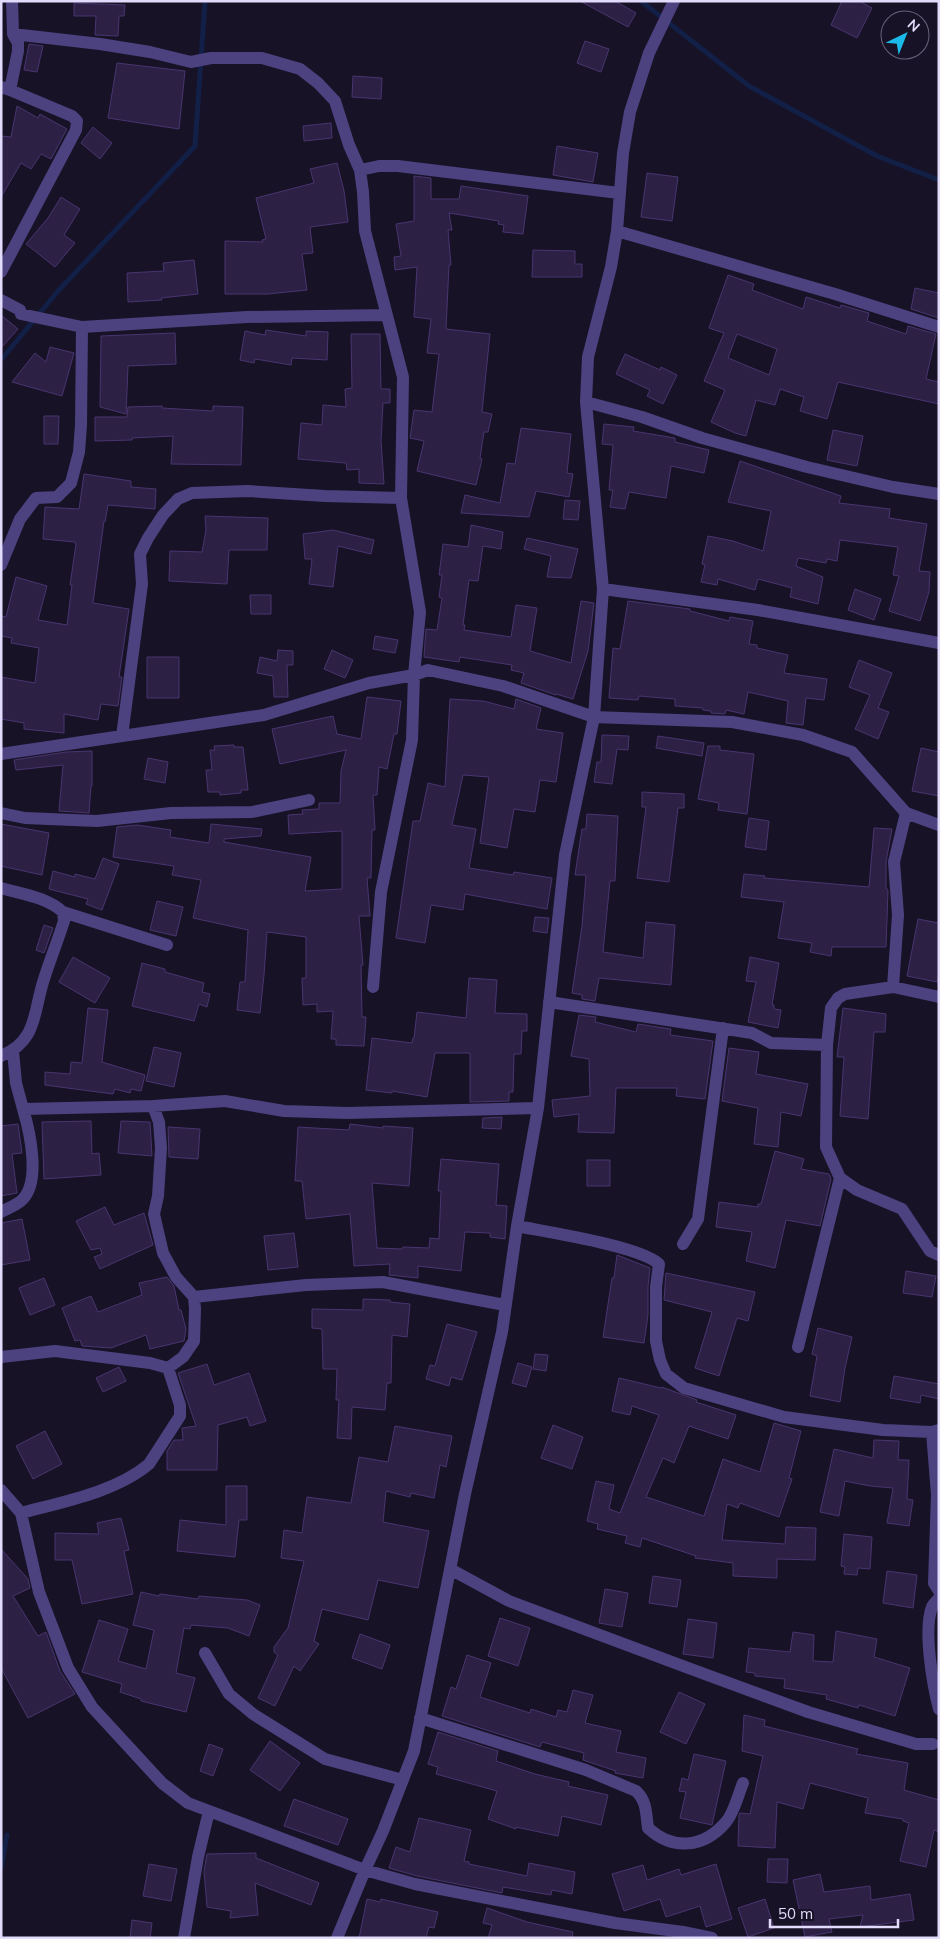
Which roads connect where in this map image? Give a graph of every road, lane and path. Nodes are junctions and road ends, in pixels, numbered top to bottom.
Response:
1 (12, 1) edge
2 (672, 4) edge
3 (13, 34) junction
4 (6, 89) edge
5 (360, 170) junction
6 (619, 194) junction
7 (617, 231) junction
8 (1, 272) edge
9 (1, 300) edge
10 (386, 315) junction
11 (82, 327) junction
12 (939, 327) edge
13 (586, 402) junction
14 (939, 494) edge
15 (401, 498) junction
16 (1, 565) edge
17 (603, 589) junction
18 (939, 643) edge
19 (414, 675) junction
20 (594, 716) junction
21 (122, 736) junction
22 (1, 754) edge
23 (309, 800) dead end
24 (1, 813) edge
25 (906, 814) junction
26 (939, 825) edge
27 (1, 888) edge
28 (62, 912) junction
29 (167, 945) dead end
30 (373, 987) dead end
31 (893, 987) junction
32 (939, 996) edge
33 (549, 1002) junction
34 (723, 1028) junction
35 (827, 1045) junction
36 (7, 1054) edge
37 (153, 1106) junction
38 (538, 1108) junction
39 (23, 1110) junction
40 (840, 1178) junction
41 (1, 1212) edge
42 (517, 1226) junction
43 (683, 1244) dead end
44 (939, 1255) edge
45 (194, 1297) junction
46 (505, 1305) junction
47 (798, 1347) dead end
48 (1, 1357) edge
49 (168, 1368) junction
50 (935, 1431) edge
51 (1, 1490) edge
52 (21, 1513) junction
53 (450, 1569) junction
54 (939, 1590) edge
55 (939, 1598) edge
56 (205, 1653) dead end
57 (939, 1710) edge
58 (420, 1718) junction
59 (937, 1745) edge
60 (402, 1780) junction
61 (743, 1783) dead end
62 (208, 1811) junction
63 (364, 1870) junction
64 (184, 1938) edge
65 (337, 1938) edge
66 (712, 1938) edge

1 - 3 street
2 - 6 street
3 - 4 street
3 - 5 street
4 - 8 street
5 - 6 street
5 - 10 street
6 - 7 street
7 - 12 street
7 - 13 street
9 - 11 street
10 - 11 street
10 - 15 street
11 - 16 street
13 - 14 street
13 - 17 street
15 - 19 street
15 - 21 street
17 - 18 street
17 - 20 street
19 - 20 street
19 - 21 street
19 - 30 street
20 - 25 street
20 - 33 street
21 - 22 street
23 - 24 street
25 - 26 street
25 - 31 street
27 - 28 street
28 - 29 street
28 - 36 street
31 - 32 street
31 - 35 street
33 - 34 street
33 - 38 street
34 - 35 street
34 - 43 street
35 - 40 street
36 - 39 street
37 - 38 street
37 - 39 street
37 - 45 street
38 - 42 street
39 - 41 street
40 - 44 street
40 - 47 street
42 - 46 street
42 - 50 street
45 - 46 street
45 - 49 street
46 - 53 street
48 - 49 street
49 - 52 street
50 - 54 street
51 - 52 street
52 - 62 street
53 - 58 street
53 - 59 street
55 - 57 street
56 - 60 street
58 - 60 street
58 - 61 street
60 - 63 street
62 - 63 street
62 - 64 street
63 - 65 street
63 - 66 street

